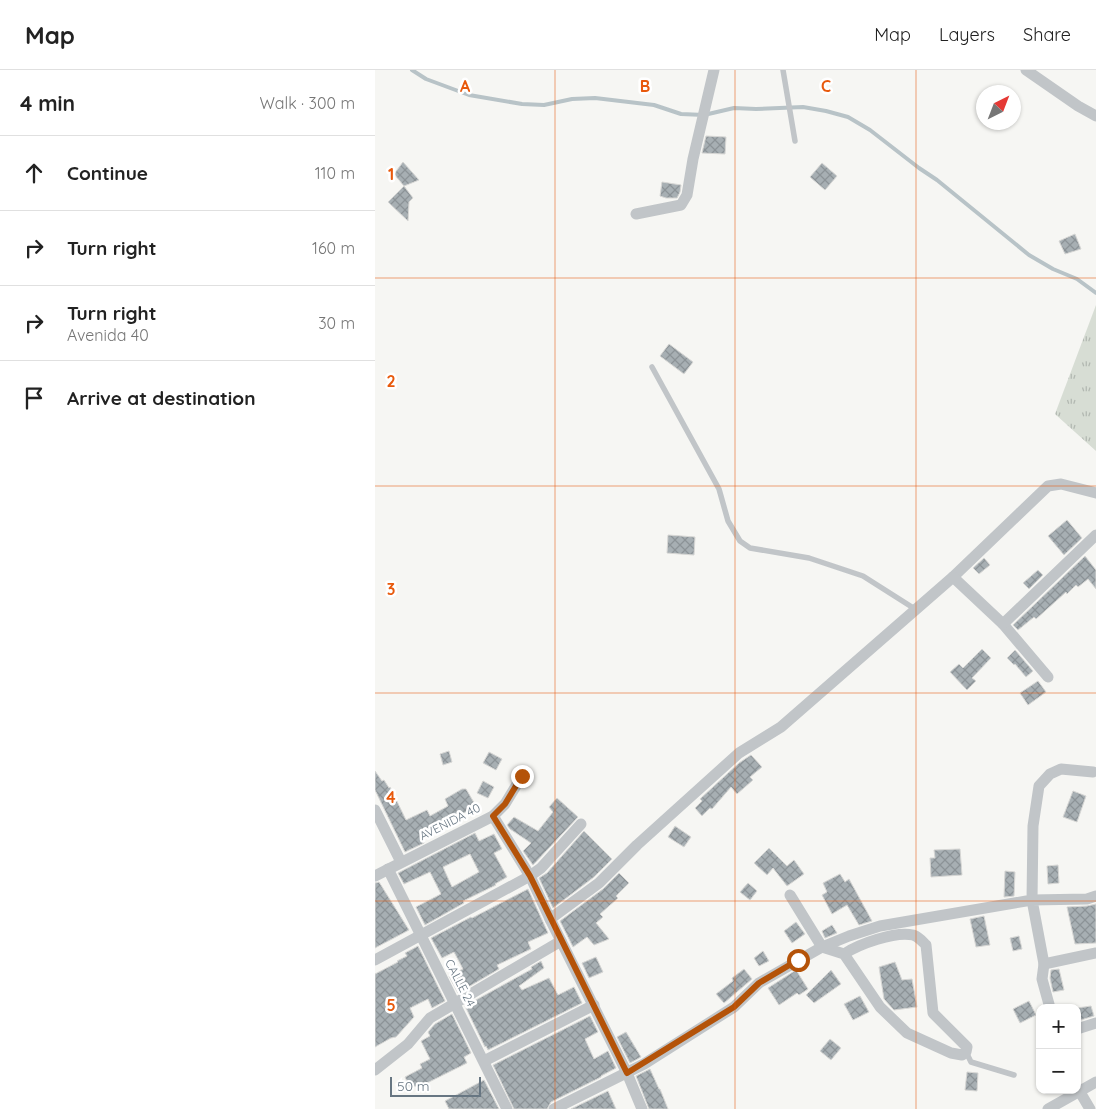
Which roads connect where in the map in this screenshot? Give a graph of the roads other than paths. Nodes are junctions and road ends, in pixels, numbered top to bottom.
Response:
1 (715, 70) edge
2 (783, 70) edge
3 (1026, 70) edge
4 (1096, 116) edge
5 (795, 141) dead end
6 (636, 214) dead end
7 (652, 367) dead end
8 (1096, 493) edge
9 (1096, 535) edge
10 (953, 577) junction
11 (915, 609) junction
12 (1003, 624) junction
13 (1048, 677) dead end
14 (1093, 772) dead end
15 (522, 776) dead end
16 (375, 810) edge
17 (493, 816) junction
18 (581, 824) dead end
19 (401, 862) junction
20 (389, 869) junction
21 (375, 876) edge
22 (530, 876) junction
23 (790, 895) dead end
24 (1096, 896) edge
25 (1032, 900) junction
26 (549, 919) junction
27 (421, 936) junction
28 (561, 941) junction
29 (822, 947) junction
30 (1096, 953) edge
31 (844, 954) junction
32 (375, 960) edge
33 (1044, 964) junction
34 (455, 1003) junction
35 (1049, 1004) edge
36 (594, 1006) junction
37 (1096, 1023) edge
38 (1081, 1028) edge
39 (966, 1052) junction
40 (484, 1061) junction
41 (375, 1069) edge
42 (627, 1073) junction
43 (1015, 1075) dead end
44 (1096, 1082) edge
45 (1081, 1088) edge
46 (1070, 1094) edge
47 (1081, 1094) edge
48 (507, 1109) edge
49 (554, 1109) edge
50 (642, 1109) edge
51 (1048, 1109) edge
52 (1090, 1109) edge

1 - 6 street
2 - 5 lane
3 - 4 street
7 - 11 lane
8 - 10 street
9 - 12 street
10 - 11 street
10 - 12 street
11 - 26 street
12 - 13 street
14 - 25 street
15 - 17 street, AVENIDA 40
16 - 19 street
17 - 19 street, AVENIDA 40
17 - 22 street
18 - 22 street
19 - 20 street, AVENIDA 40
20 - 21 street, AVENIDA 40
20 - 27 street, CALLE 24
22 - 26 street
22 - 27 street
23 - 29 street
24 - 25 street
25 - 29 street
25 - 33 street
26 - 28 street
27 - 32 street
27 - 34 street, CALLE 24
28 - 34 street
28 - 36 street
29 - 31 street
29 - 42 street
30 - 33 street
31 - 39 street
31 - 39 street
33 - 35 street
34 - 40 street, CALLE 24
34 - 41 street
36 - 40 street
36 - 42 street
37 - 38 street
39 - 43 lane
40 - 48 street, CALLE 24
42 - 49 street
42 - 50 street
44 - 45 street
46 - 51 street
47 - 52 street

